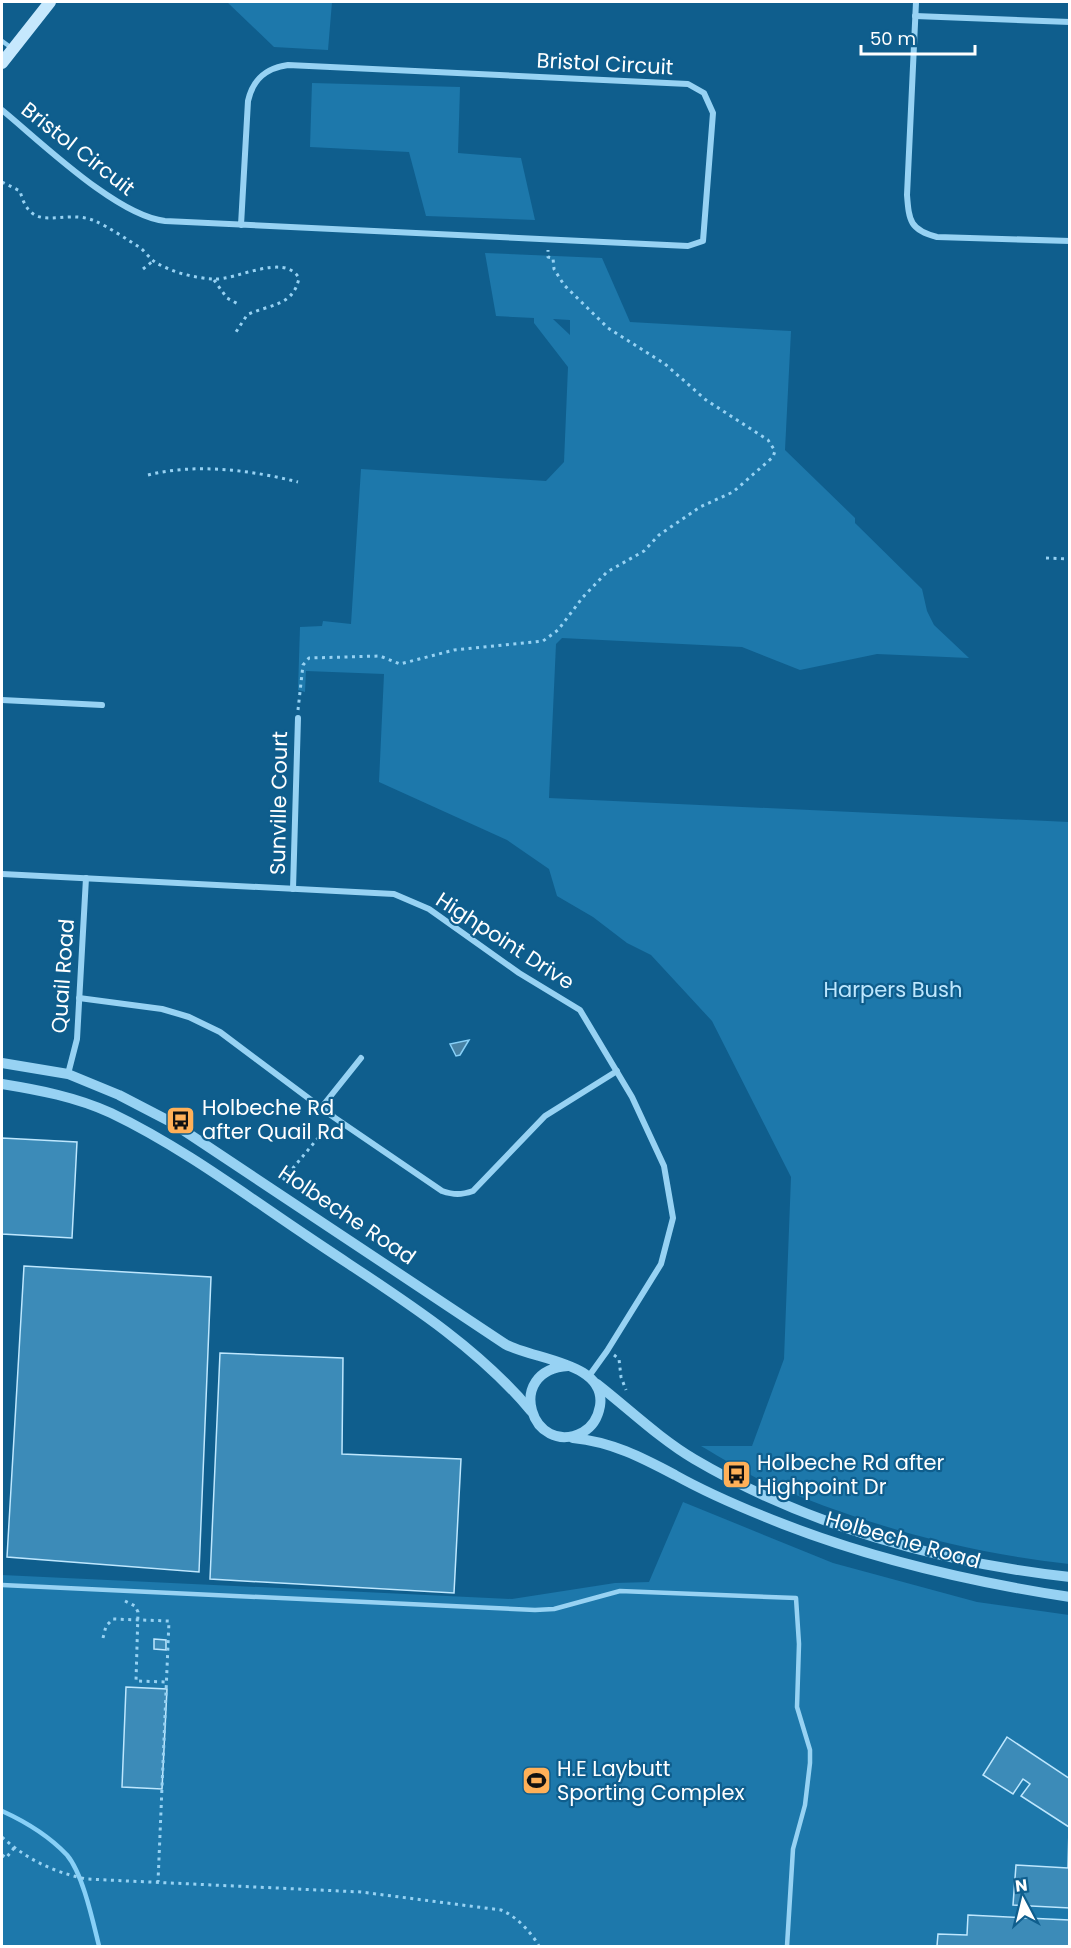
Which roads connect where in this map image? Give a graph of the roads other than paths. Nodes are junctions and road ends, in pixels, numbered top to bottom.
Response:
1 (50, 2) edge
2 (916, 2) edge
3 (915, 16) junction
4 (1070, 22) edge
5 (2, 41) edge
6 (13, 49) junction
7 (2, 63) edge
8 (2, 110) edge
9 (241, 225) junction
10 (1070, 241) edge
11 (2, 700) edge
12 (102, 705) dead end
13 (297, 718) road end
14 (2, 874) edge
15 (86, 878) junction
16 (293, 890) junction
17 (79, 998) junction
18 (361, 1058) dead end
19 (2, 1064) edge
20 (617, 1071) junction
21 (68, 1074) junction
22 (2, 1084) edge
23 (321, 1108) junction
24 (568, 1366) junction
25 (592, 1379) junction
26 (531, 1412) junction
27 (566, 1437) junction
28 (1070, 1577) edge
29 (2, 1585) edge
30 (1070, 1597) edge
31 (787, 1947) edge

1 - 6 main road
2 - 3 street
3 - 4 street
3 - 10 street
5 - 6 lane
6 - 7 main road
8 - 9 street, Bristol Circuit
9 - 9 street, Bristol Circuit
11 - 12 street
13 - 16 street, Sunville Court
14 - 15 street, Highpoint Drive
15 - 16 street, Highpoint Drive
15 - 17 street, Quail Road
16 - 20 street, Highpoint Drive
17 - 21 street, Quail Road
17 - 23 street
18 - 23 street
19 - 21 street, Holbeche Road
20 - 23 street
20 - 25 street, Highpoint Drive
21 - 24 street, Holbeche Road
22 - 26 street, Holbeche Road
24 - 25 street
24 - 26 street
25 - 27 street
25 - 28 street, Holbeche Road
26 - 27 street
27 - 30 street, Holbeche Road
29 - 31 lane

